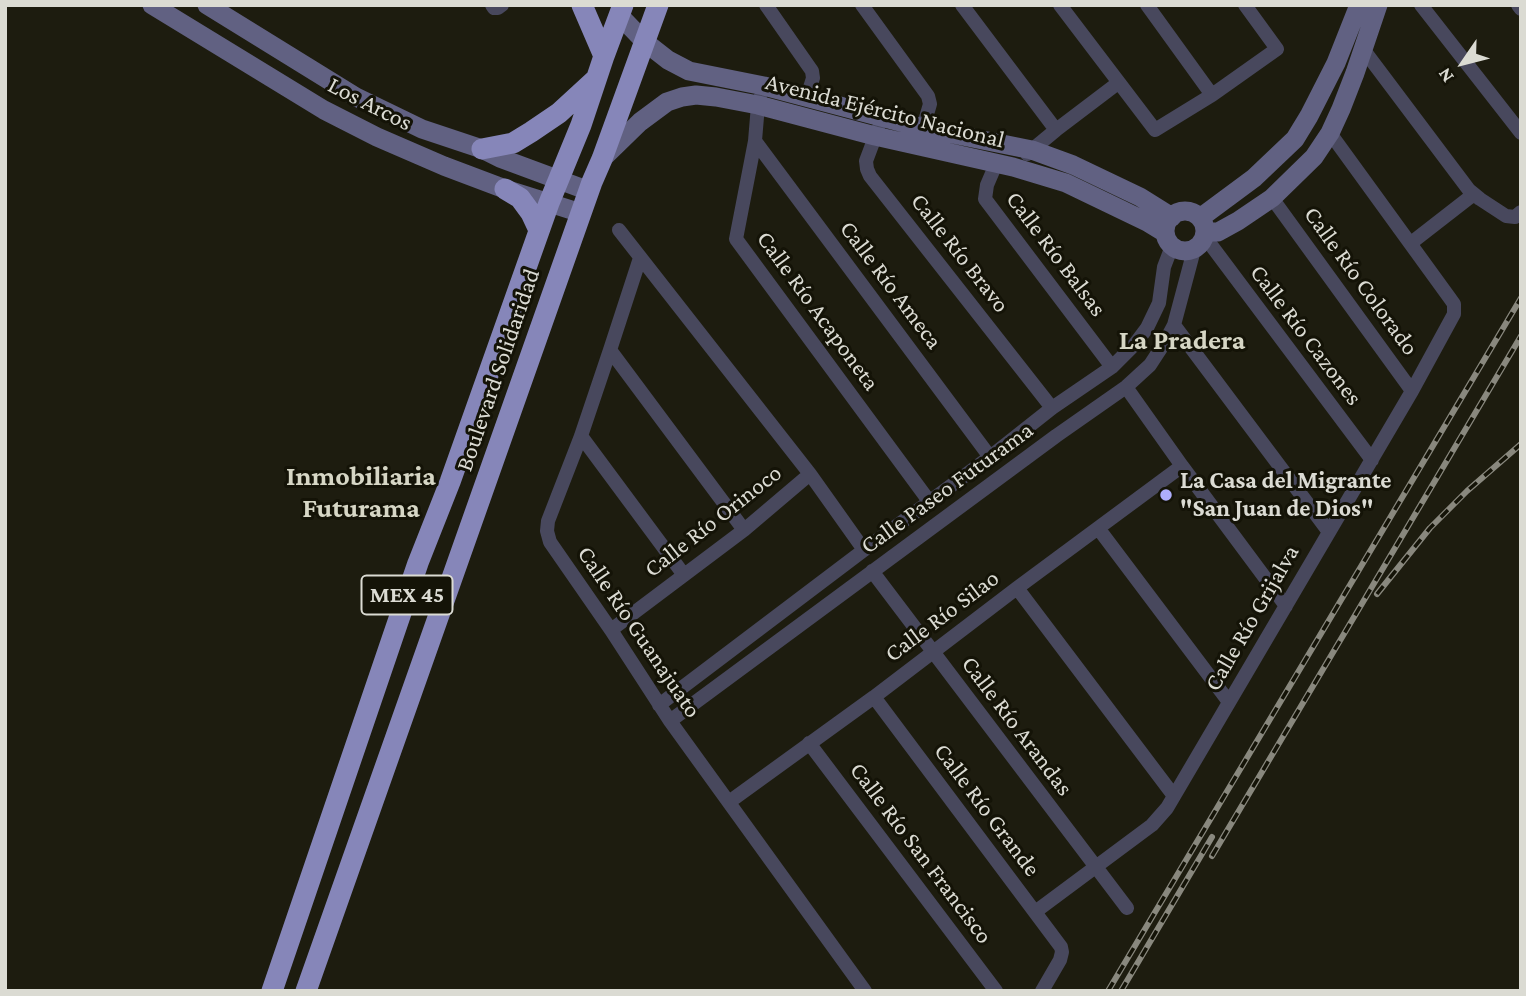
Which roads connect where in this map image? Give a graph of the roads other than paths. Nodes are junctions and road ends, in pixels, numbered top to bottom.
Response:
1 (152, 5) edge
2 (206, 5) edge
3 (582, 5) edge
4 (658, 5) edge
5 (766, 5) edge
6 (862, 5) edge
7 (962, 5) edge
8 (1060, 5) edge
9 (1147, 5) edge
10 (1245, 5) edge
11 (1359, 5) edge
12 (1378, 5) edge
13 (1421, 5) edge
14 (618, 9) edge
15 (645, 42) junction
16 (1363, 49) junction
17 (604, 56) junction
18 (598, 78) junction
19 (1118, 83) junction
20 (761, 95) junction
21 (1212, 95) junction
22 (807, 97) junction
23 (878, 126) junction
24 (923, 128) junction
25 (1056, 130) junction
26 (1330, 133) junction
27 (1521, 133) edge
28 (755, 141) junction
29 (482, 149) junction
30 (1032, 150) junction
31 (602, 159) junction
32 (1004, 165) junction
33 (558, 179) junction
34 (505, 189) junction
35 (589, 191) junction
36 (1474, 194) junction
37 (1272, 198) junction
38 (549, 203) junction
39 (1521, 212) edge
40 (581, 213) junction
41 (539, 230) junction
42 (619, 230) dead end
43 (1170, 232) junction
44 (1201, 234) junction
45 (1410, 243) junction
46 (639, 258) junction
47 (1174, 325) junction
48 (500, 341) junction
49 (610, 350) junction
50 (1112, 367) junction
51 (1126, 387) junction
52 (1412, 391) junction
53 (1052, 408) junction
54 (580, 436) junction
55 (1019, 436) junction
56 (1031, 454) junction
57 (990, 457) junction
58 (1372, 460) junction
59 (1181, 467) junction
60 (810, 474) junction
61 (485, 487) junction
62 (929, 502) junction
63 (895, 528) junction
64 (1098, 528) junction
65 (744, 530) junction
66 (1329, 532) junction
67 (907, 545) junction
68 (864, 550) junction
69 (844, 565) junction
70 (872, 571) junction
71 (684, 575) junction
72 (857, 583) junction
73 (1017, 587) junction
74 (1286, 606) junction
75 (611, 630) junction
76 (932, 651) junction
77 (873, 696) junction
78 (1229, 702) junction
79 (659, 705) junction
80 (670, 721) junction
81 (809, 743) junction
82 (1174, 796) junction
83 (729, 802) junction
84 (1096, 867) junction
85 (1127, 908) dead end
86 (1035, 912) junction
87 (272, 991) edge
88 (306, 991) edge
89 (865, 991) edge
90 (996, 991) edge
91 (1042, 991) edge

1 - 34 main road, Los Arcos
2 - 29 main road, Los Arcos
3 - 17 highway
4 - 15 highway, Boulevard Solidaridad / MEX 45
5 - 22 street
6 - 24 street
7 - 25 street
8 - 19 street
9 - 21 street
10 - 21 street
11 - 44 main road
12 - 16 main road
13 - 27 street
14 - 15 main road, Avenida Ejército Nacional
14 - 17 highway, Boulevard Solidaridad / MEX 45
15 - 20 main road, Avenida Ejército Nacional
15 - 31 highway, Boulevard Solidaridad / MEX 45
16 - 26 main road
16 - 36 street
17 - 18 highway, Boulevard Solidaridad / MEX 45
18 - 29 highway
18 - 33 highway, Boulevard Solidaridad / MEX 45
19 - 21 street
19 - 25 street
20 - 22 main road, Avenida Ejército Nacional
20 - 23 main road, Avenida Ejército Nacional
20 - 28 street, Calle Río Acaponeta
20 - 31 main road, Avenida Ejército Nacional
22 - 23 main road, Avenida Ejército Nacional
23 - 24 main road, Avenida Ejército Nacional
23 - 32 main road, Avenida Ejército Nacional
23 - 53 street, Calle Río Bravo
24 - 30 main road, Avenida Ejército Nacional
25 - 30 street
26 - 37 main road
26 - 45 street, Calle Río Grijalva
28 - 57 street, Calle Río Ameca
28 - 62 street, Calle Río Acaponeta
29 - 33 main road, Los Arcos
30 - 32 street
30 - 43 main road, Avenida Ejército Nacional
31 - 35 highway, Boulevard Solidaridad / MEX 45
32 - 43 main road, Avenida Ejército Nacional
32 - 50 street, Calle Río Balsas
33 - 35 main road, Los Arcos
33 - 38 highway, Boulevard Solidaridad / MEX 45
34 - 38 main road, Los Arcos
34 - 41 highway
35 - 40 highway, Boulevard Solidaridad / MEX 45
36 - 39 street
36 - 45 street
37 - 44 main road
37 - 52 street, Calle Río Colorado
38 - 40 main road, Los Arcos
38 - 41 highway, Boulevard Solidaridad / MEX 45
40 - 61 highway, Boulevard Solidaridad / MEX 45
41 - 48 highway, Boulevard Solidaridad / MEX 45
42 - 46 street
43 - 44 main road
43 - 44 main road
43 - 50 street, Calle Paseo Futurama
44 - 47 street, Calle Paseo Futurama
44 - 58 street, Calle Río Cazones
45 - 52 street, Calle Río Grijalva
46 - 49 street, Calle Río Guanajuato
46 - 60 street
47 - 51 street, Calle Paseo Futurama
47 - 66 street
48 - 61 highway
48 - 87 highway, Boulevard Solidaridad / MEX 45
49 - 54 street, Calle Río Guanajuato
49 - 65 street
50 - 53 street, Calle Paseo Futurama
51 - 56 street, Calle Paseo Futurama
51 - 59 street
52 - 58 street, Calle Río Grijalva
53 - 55 street, Calle Paseo Futurama
54 - 71 street
54 - 75 street, Calle Río Guanajuato
55 - 56 street
55 - 57 street, Calle Paseo Futurama
56 - 67 street, Calle Paseo Futurama
57 - 62 street, Calle Paseo Futurama
58 - 66 street, Calle Río Grijalva
59 - 64 street, Calle Río Silao
59 - 74 street
60 - 65 street, Calle Río Orinoco
60 - 68 street
61 - 88 highway, Boulevard Solidaridad / MEX 45
62 - 63 street, Calle Paseo Futurama
63 - 67 street
63 - 68 street, Calle Paseo Futurama
64 - 73 street, Calle Río Silao
64 - 78 street
65 - 71 street, Calle Río Orinoco
66 - 74 street, Calle Río Grijalva
67 - 70 street, Calle Paseo Futurama
68 - 69 street, Calle Paseo Futurama
69 - 72 street
69 - 79 street, Calle Paseo Futurama
70 - 72 street, Calle Paseo Futurama
70 - 76 street, Calle Río Arandas
71 - 75 street, Calle Río Orinoco
72 - 80 street, Calle Paseo Futurama
73 - 76 street, Calle Río Silao
73 - 82 street
74 - 78 street, Calle Río Grijalva
75 - 79 street, Calle Río Guanajuato
76 - 77 street, Calle Río Silao
76 - 84 street, Calle Río Arandas
77 - 81 street, Calle Río Silao
77 - 86 street, Calle Río Grande
78 - 82 street, Calle Río Grijalva
79 - 80 street, Calle Río Guanajuato
80 - 83 street, Calle Río Guanajuato
81 - 83 street, Calle Río Silao
81 - 90 street, Calle Río San Francisco
82 - 84 street, Calle Río Grijalva
83 - 89 street, Calle Río Guanajuato
84 - 85 street, Calle Río Arandas
84 - 86 street, Calle Río Grijalva
86 - 91 street, Calle Río Grande

